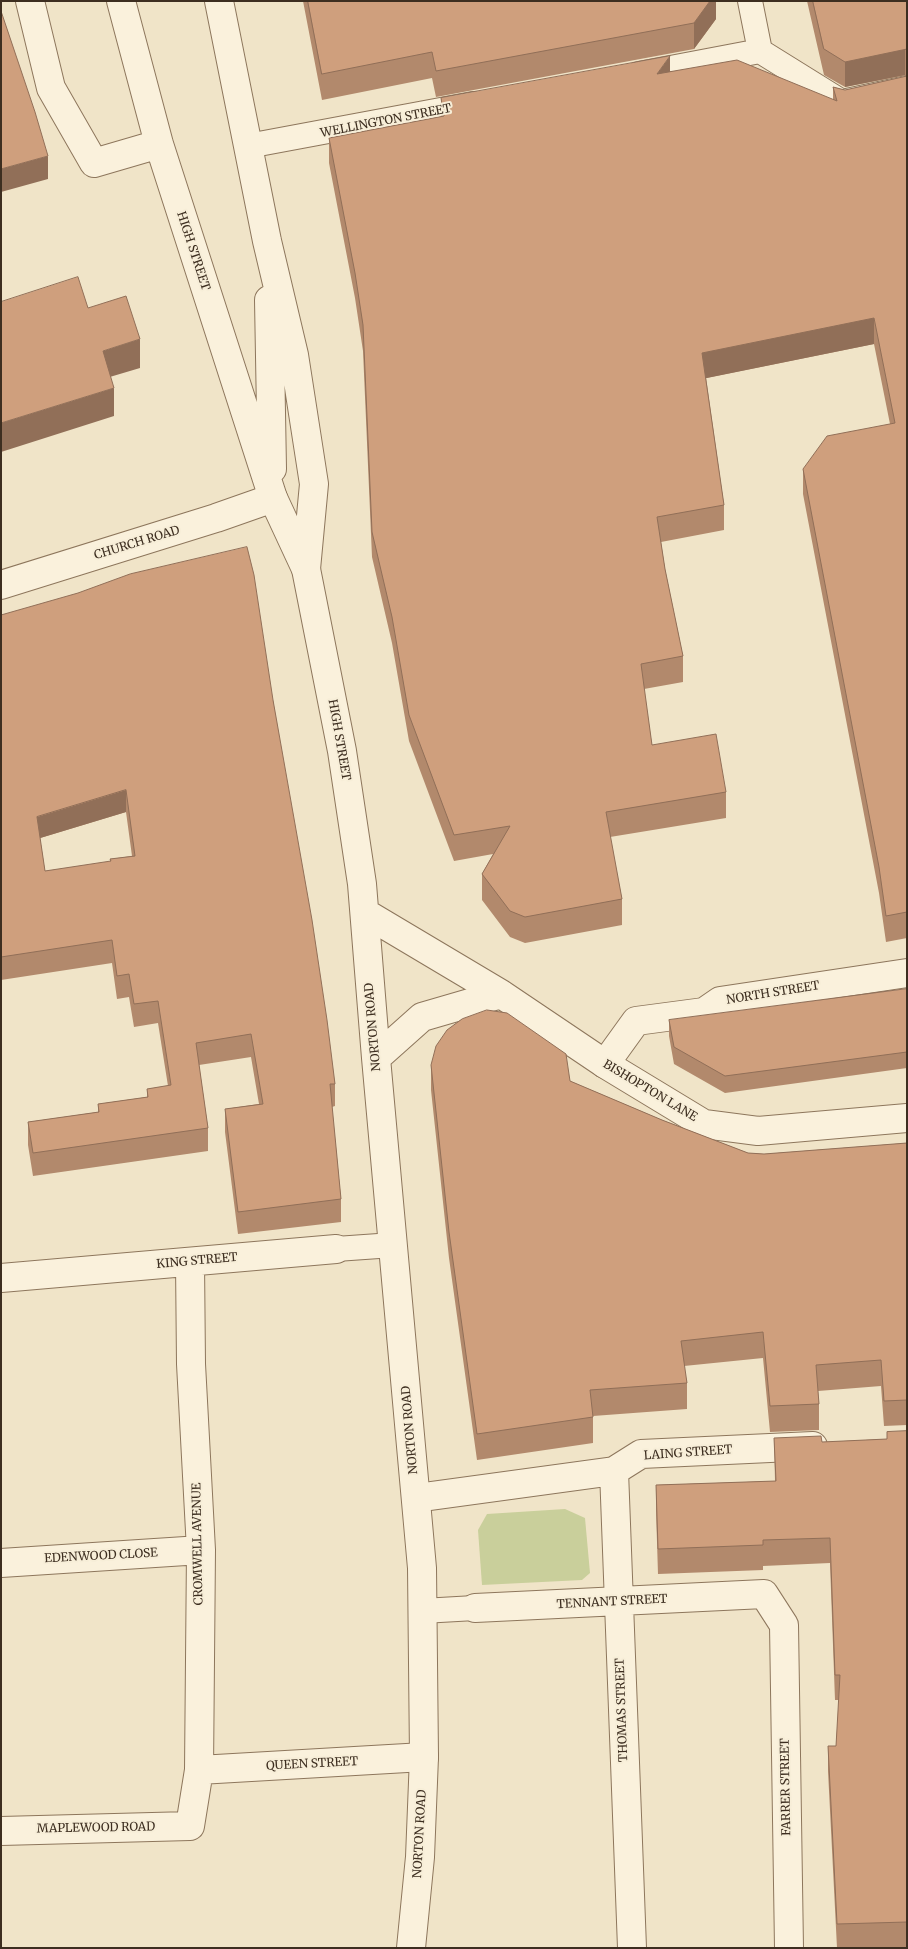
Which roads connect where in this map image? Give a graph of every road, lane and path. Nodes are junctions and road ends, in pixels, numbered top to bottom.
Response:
1 (30, 1) edge
2 (121, 1) edge
3 (219, 1) edge
4 (750, 1) edge
5 (760, 51) junction
6 (614, 78) edge
7 (907, 88) edge
8 (497, 100) edge
9 (159, 144) junction
10 (248, 146) junction
11 (267, 241) junction
12 (273, 498) junction
13 (306, 569) junction
14 (1, 585) edge
15 (365, 913) junction
16 (907, 973) edge
17 (501, 994) junction
18 (376, 1058) junction
19 (604, 1064) junction
20 (907, 1118) edge
21 (393, 1245) junction
22 (336, 1249) joint
23 (190, 1262) junction
24 (1, 1278) edge
25 (838, 1445) edge
26 (614, 1471) junction
27 (416, 1498) junction
28 (201, 1550) junction
29 (1, 1562) edge
30 (618, 1602) junction
31 (476, 1608) joint
32 (422, 1611) junction
33 (784, 1625) joint
34 (424, 1757) junction
35 (198, 1770) junction
36 (190, 1826) joint
37 (1, 1831) edge
38 (411, 1948) edge
39 (632, 1948) edge
40 (788, 1948) edge

1 - 9 street
2 - 9 street, HIGH STREET
3 - 10 street, HIGH STREET
4 - 5 street
5 - 6 street
5 - 7 street
8 - 10 street, WELLINGTON STREET
9 - 12 street, HIGH STREET
10 - 11 street, HIGH STREET
11 - 12 street, HIGH STREET
11 - 13 street, HIGH STREET
12 - 13 street, HIGH STREET
12 - 14 street, CHURCH ROAD
13 - 15 street, HIGH STREET
15 - 17 street, BISHOPTON LANE
15 - 18 street, NORTON ROAD
16 - 19 street, NORTH STREET
17 - 18 street
17 - 19 street, BISHOPTON LANE
18 - 21 street, NORTON ROAD
19 - 20 street, BISHOPTON LANE
21 - 22 street, KING STREET
21 - 27 street, NORTON ROAD
22 - 23 street, KING STREET
23 - 24 street, KING STREET
23 - 28 street, CROMWELL AVENUE
25 - 26 street, LAING STREET
26 - 27 street, LAING STREET
26 - 30 street, THOMAS STREET
27 - 32 street, NORTON ROAD
28 - 29 street, EDENWOOD CLOSE
28 - 35 street, CROMWELL AVENUE
30 - 31 street, TENNANT STREET
30 - 33 street, TENNANT STREET
30 - 39 street, THOMAS STREET
31 - 32 street, TENNANT STREET
32 - 34 street, NORTON ROAD
33 - 40 street, FARRER STREET
34 - 35 street, QUEEN STREET
34 - 38 street, NORTON ROAD
35 - 36 street, CROMWELL AVENUE
36 - 37 street, MAPLEWOOD ROAD

